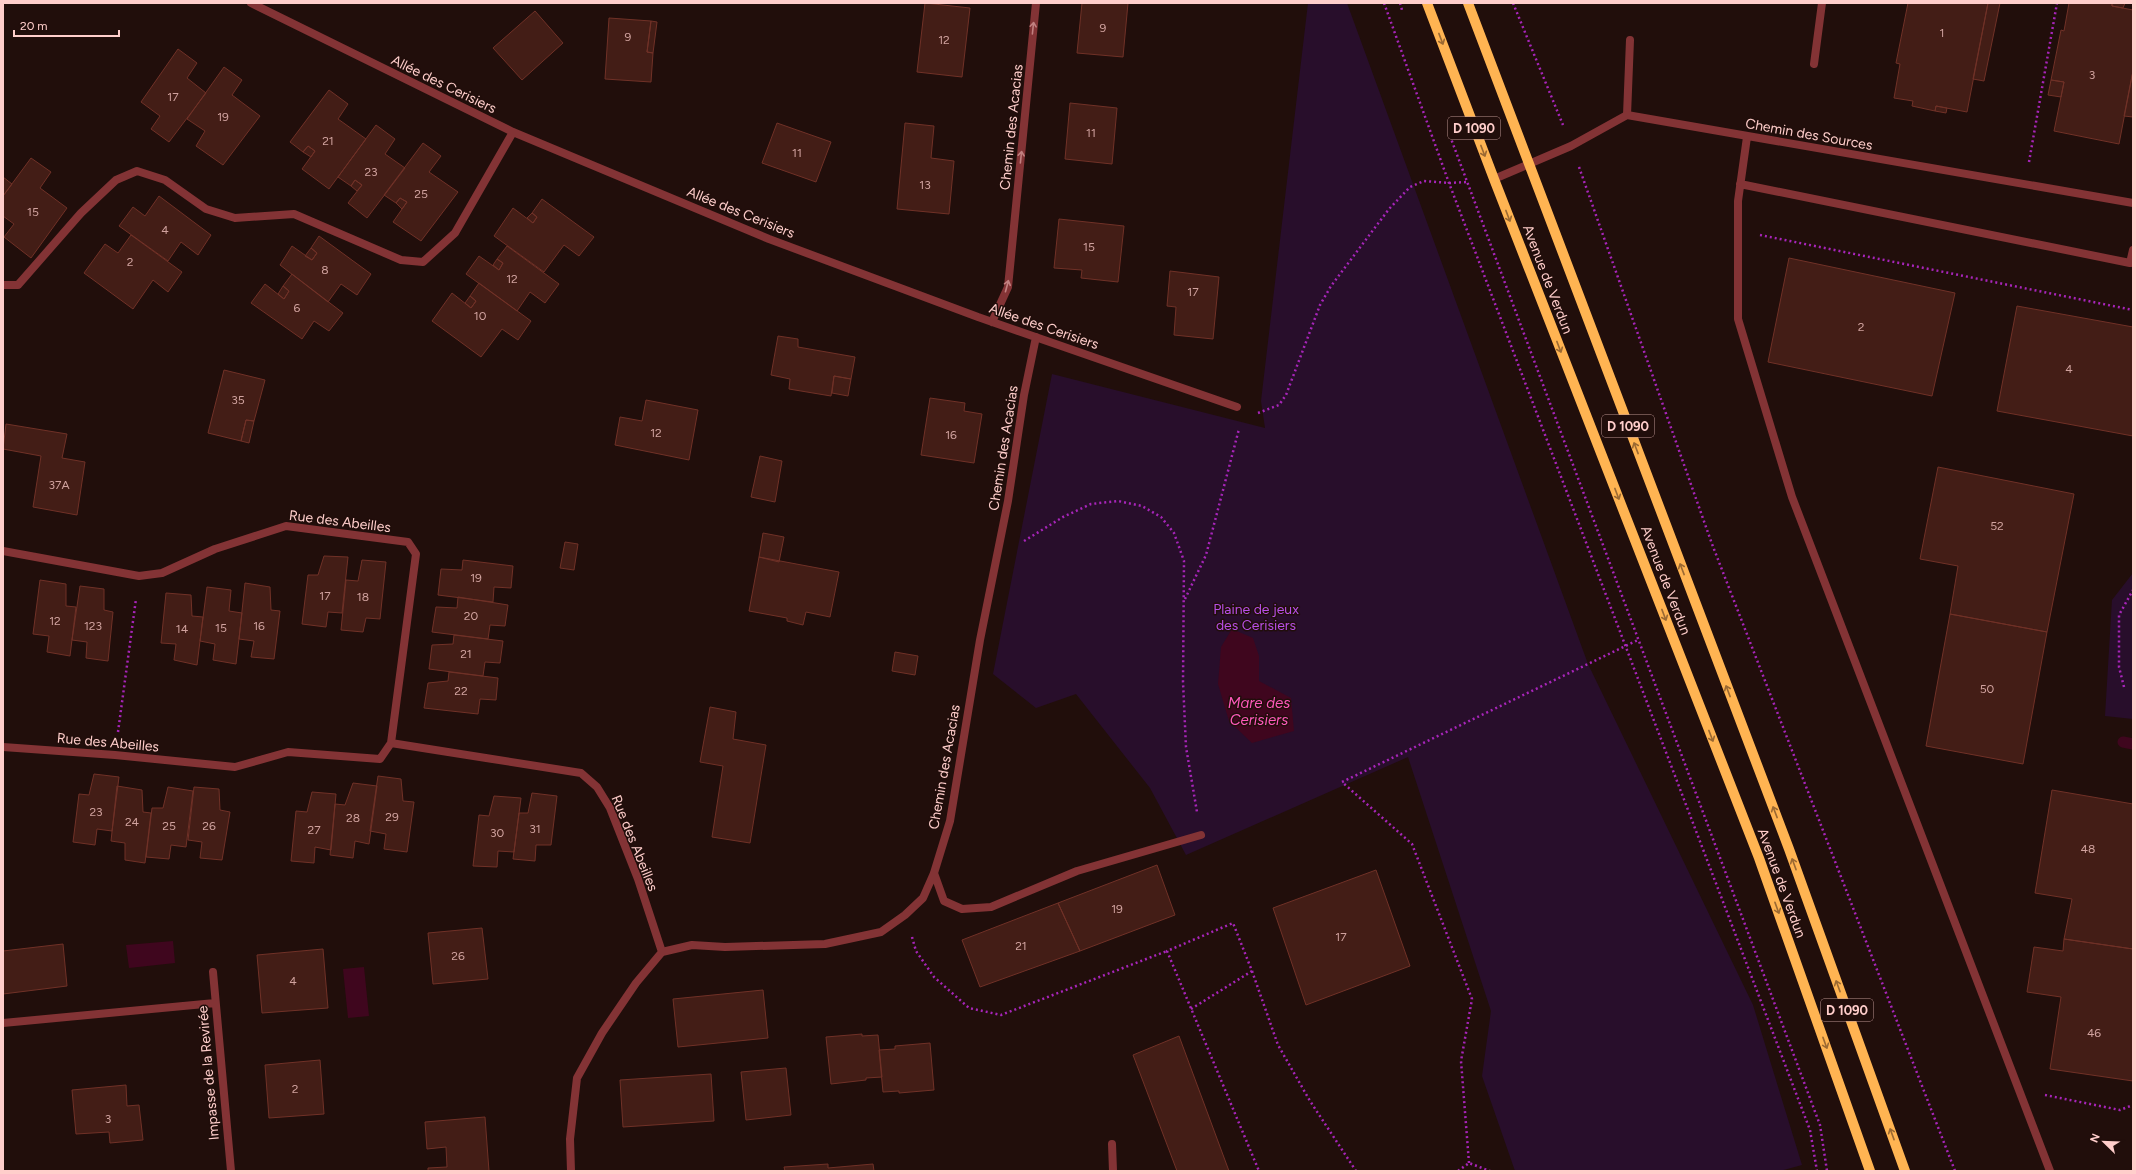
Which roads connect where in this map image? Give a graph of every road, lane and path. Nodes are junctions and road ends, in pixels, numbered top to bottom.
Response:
1 (251, 3) edge
2 (1036, 3) edge
3 (1384, 3) edge
4 (1400, 3) edge
5 (1427, 3) edge
6 (1468, 3) edge
7 (1513, 3) edge
8 (1822, 3) edge
9 (2057, 3) edge
10 (1405, 17) dead end
11 (1630, 40) dead end
12 (1814, 64) dead end
13 (1628, 115) junction
14 (1448, 130) dead end
15 (513, 132) junction
16 (1747, 137) junction
17 (1571, 146) junction
18 (1528, 165) junction
19 (1494, 179) junction
20 (1467, 182) junction
21 (1449, 183) junction
22 (1740, 184) junction
23 (2025, 184) junction
24 (2133, 203) edge
25 (1738, 231) junction
26 (2133, 250) edge
27 (3, 285) edge
28 (2133, 310) edge
29 (992, 322) junction
30 (1036, 337) junction
31 (1237, 407) joint
32 (1259, 413) junction
33 (1254, 415) dead end
34 (1240, 425) dead end
35 (3, 551) edge
36 (996, 558) junction
37 (139, 576) junction
38 (2133, 590) edge
39 (1185, 599) junction
40 (1638, 640) junction
41 (1627, 647) junction
42 (2124, 687) dead end
43 (391, 743) junction
44 (3, 747) edge
45 (115, 755) junction
46 (1200, 835) joint
47 (934, 873) junction
48 (905, 915) junction
49 (1167, 951) junction
50 (662, 952) junction
51 (1252, 971) junction
52 (213, 972) dead end
53 (215, 1003) junction
54 (1191, 1008) junction
55 (3, 1023) edge
56 (2019, 1090) junction
57 (2133, 1105) edge
58 (1112, 1144) dead end
59 (1469, 1163) junction
60 (230, 1171) edge
61 (571, 1171) edge
62 (1113, 1171) edge
63 (1258, 1171) edge
64 (1356, 1171) edge
65 (1458, 1171) edge
66 (1490, 1171) edge
67 (1817, 1171) edge
68 (1827, 1171) edge
69 (1870, 1171) edge
70 (1905, 1171) edge
71 (1955, 1171) edge
72 (2050, 1171) edge

1 - 15 street, Allée des Cerisiers
29 -> 2 street, Chemin des Acacias
3 - 21 path
4 - 10 path
5 -> 19 main road, Avenue de Verdun / D 1090
6 - 18 main road, Avenue de Verdun / D 1090
7 - 17 path
8 - 12 street
9 - 23 path
11 - 13 street
13 - 16 street, Chemin des Sources
13 - 17 street
14 - 20 path
15 - 27 street
15 - 29 street, Allée des Cerisiers
16 - 22 street
16 - 23 street, Chemin des Sources
17 - 18 street
17 - 71 path
18 - 19 street
70 -> 18 main road, Avenue de Verdun / D 1090
19 -> 69 main road, Avenue de Verdun / D 1090
20 - 21 path
20 - 40 path
21 - 32 path
21 - 41 path
22 - 25 street
22 - 26 street
23 - 24 street, Chemin des Sources
25 - 28 path
25 - 56 street
29 - 30 street, Allée des Cerisiers
30 - 31 street, Allée des Cerisiers
30 - 36 street, Chemin des Acacias
31 - 32 path
32 - 33 path
34 - 39 path
35 - 37 street, Rue des Abeilles
36 - 39 path
36 - 47 street, Chemin des Acacias
37 - 43 street, Rue des Abeilles
37 - 45 path
38 - 42 path
39 - 46 path
40 - 41 path
40 - 68 path
41 - 59 path
41 - 67 path
43 - 45 street, Rue des Abeilles
43 - 50 street, Rue des Abeilles
44 - 45 street, Rue des Abeilles
46 - 47 street
47 - 48 street, Chemin des Acacias
48 - 49 path
48 - 50 street, Chemin des Acacias
49 - 51 path
49 - 54 path
50 - 61 street
51 - 54 path
51 - 64 path
52 - 53 street, Impasse de la Revirée
53 - 55 street
53 - 60 street, Impasse de la Revirée
54 - 63 path
56 - 57 path
56 - 72 street
58 - 62 street
59 - 65 path
59 - 66 path

